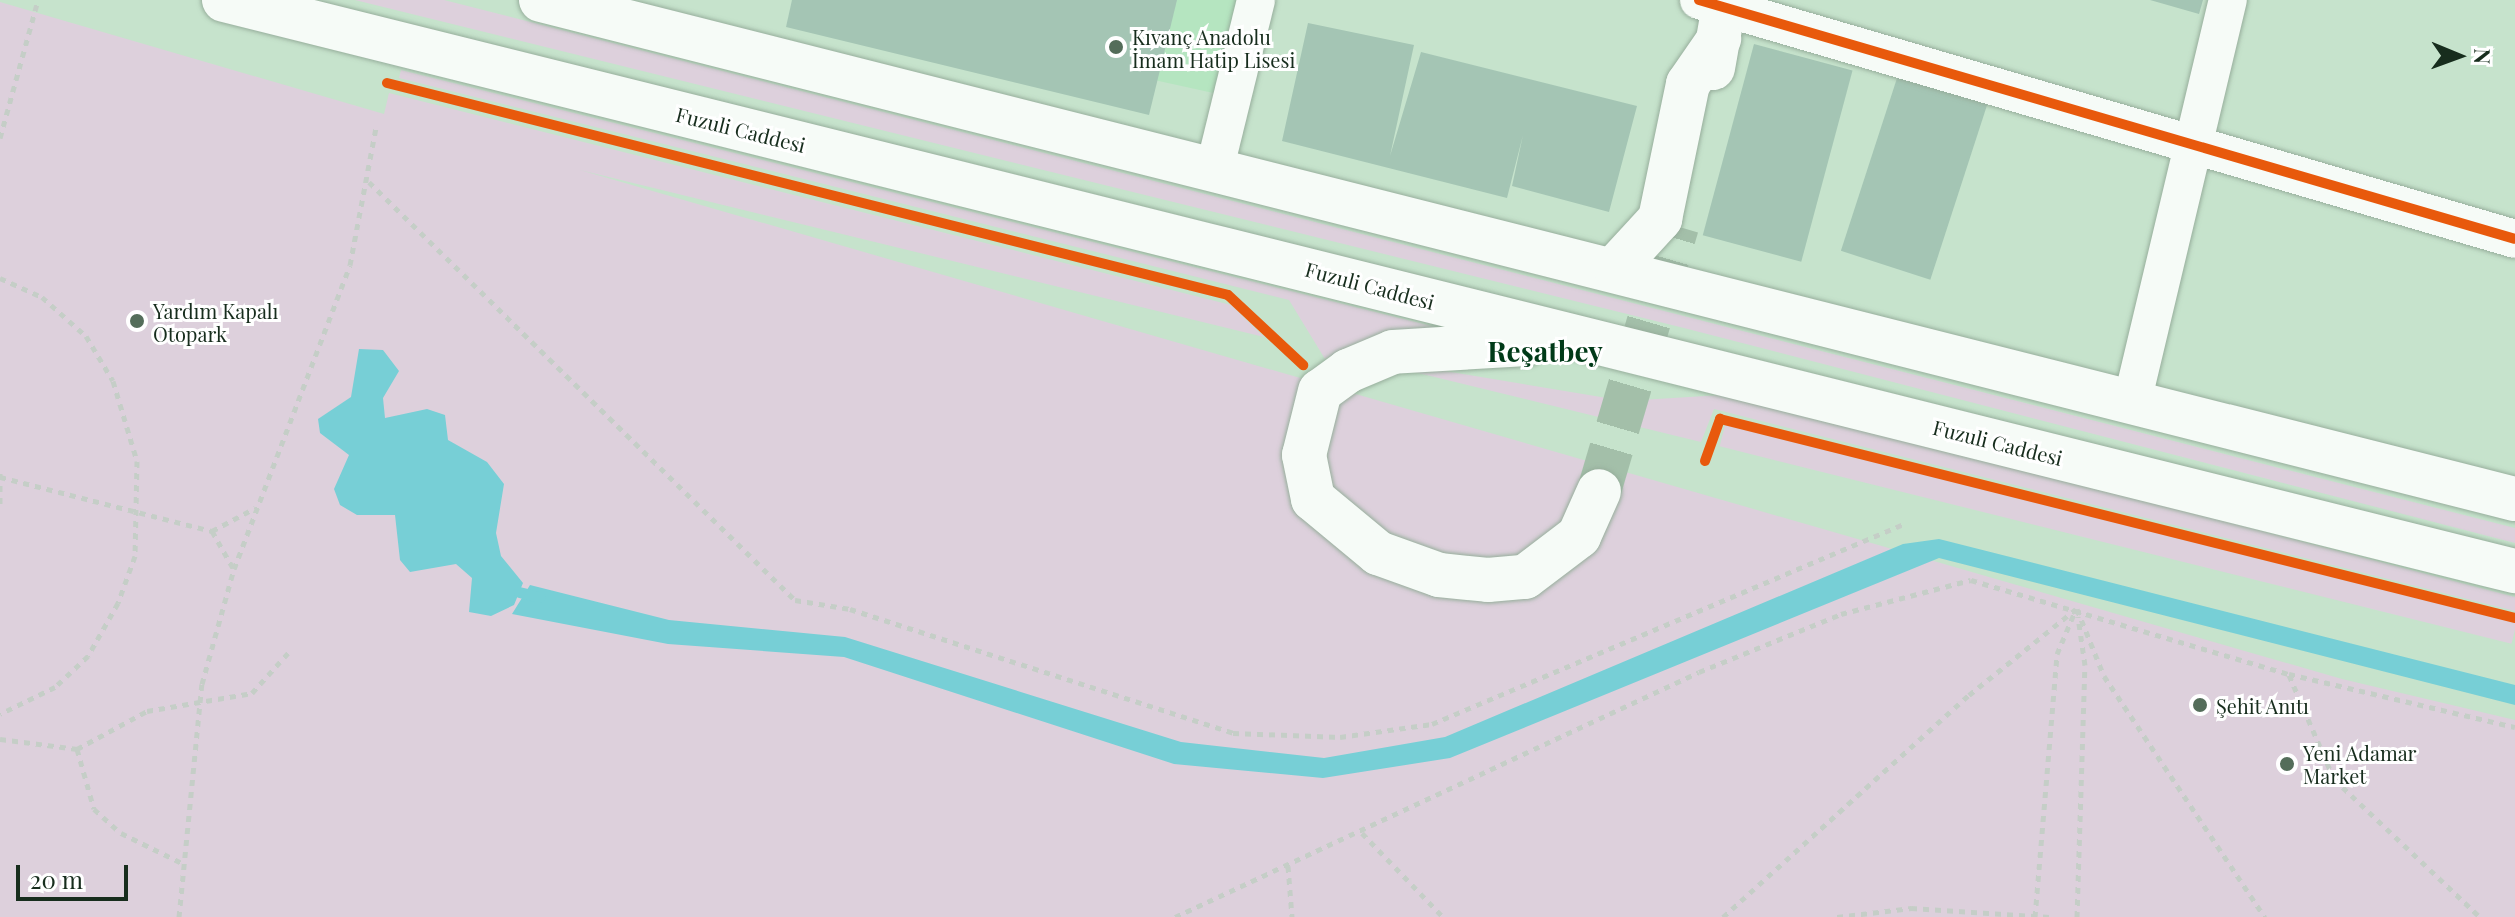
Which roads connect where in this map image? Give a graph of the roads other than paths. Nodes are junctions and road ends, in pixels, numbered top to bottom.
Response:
1 (224, 0) edge
2 (541, 0) edge
3 (1256, 0) edge
4 (2228, 0) edge
5 (1716, 11) edge
6 (2197, 141) junction
7 (1215, 167) junction
8 (1677, 226) tunnel mouth
9 (2515, 239) edge
10 (1615, 268) junction
11 (1595, 345) junction
12 (2133, 398) junction
13 (1599, 491) tunnel mouth
14 (2515, 499) edge
15 (2515, 571) edge

1 - 11 main road, Fuzuli Caddesi
2 - 7 main road
3 - 7 street
4 - 6 street
5 - 6 street
5 - 8 main road
5 - 10 main road
6 - 9 street
6 - 12 street
7 - 10 main road
10 - 12 main road
11 - 13 main road
11 - 15 main road, Fuzuli Caddesi
12 - 14 main road

